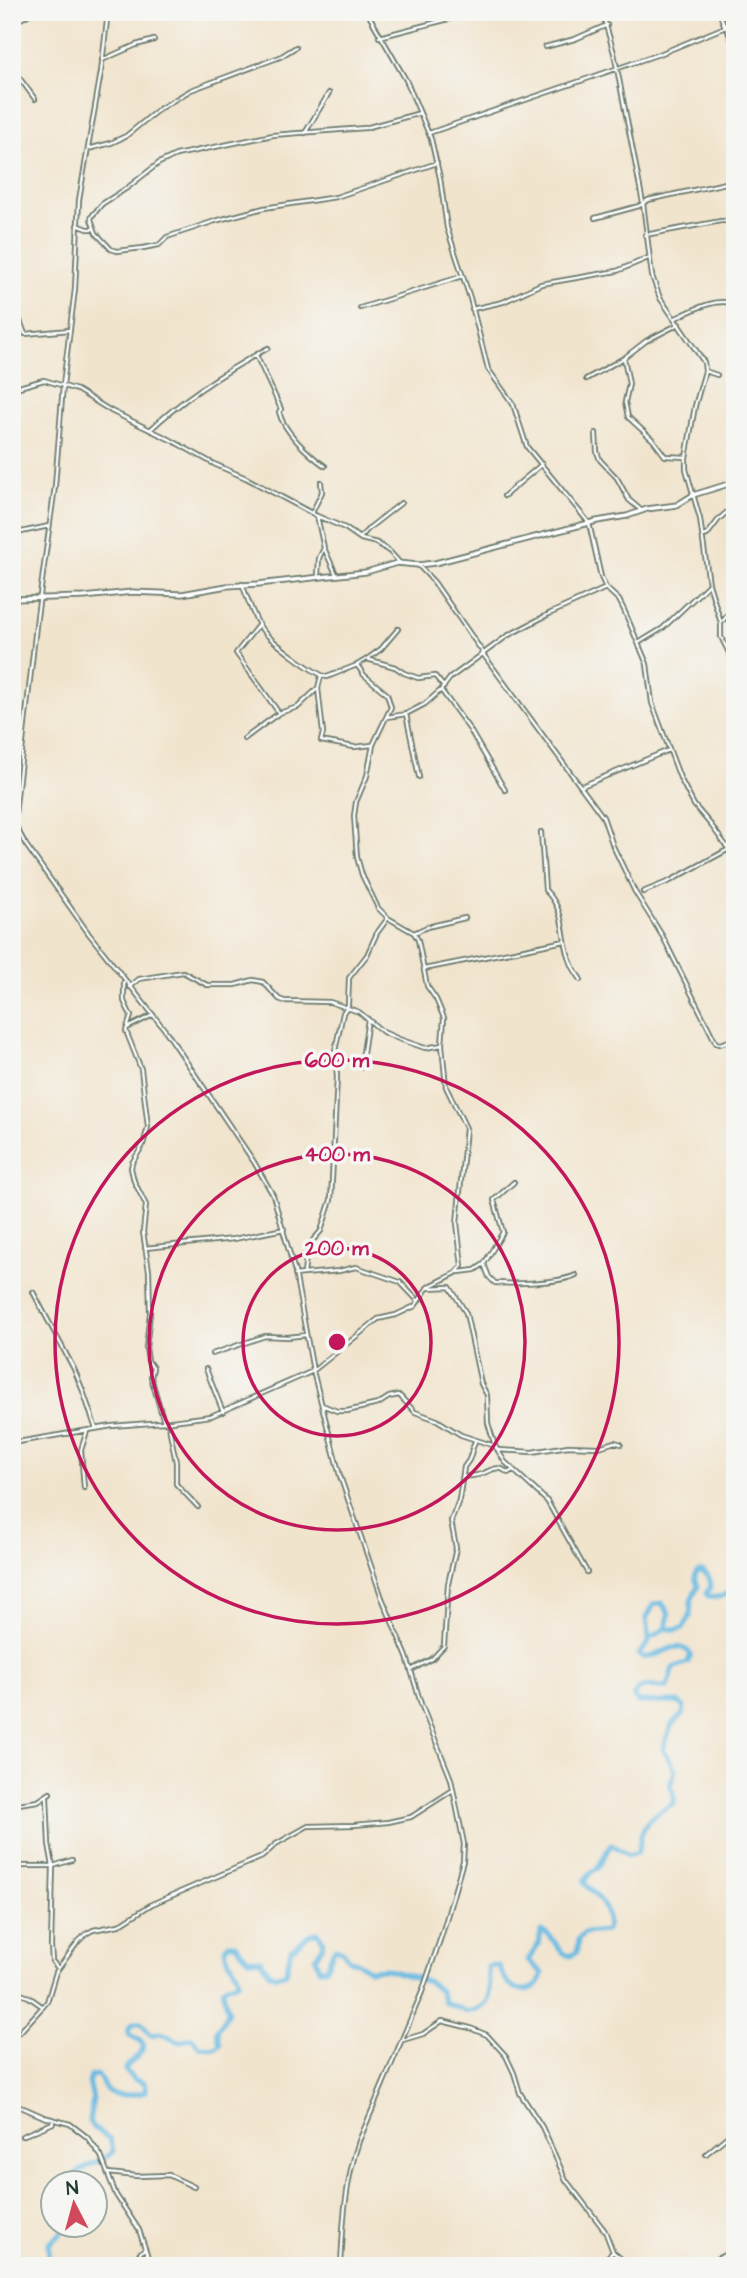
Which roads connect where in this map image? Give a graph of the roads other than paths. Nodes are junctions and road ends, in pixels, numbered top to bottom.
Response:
1 (33, 12) edge
2 (108, 12) edge
3 (367, 12) edge
4 (476, 12) edge
5 (602, 12) edge
6 (719, 12) edge
7 (735, 23) edge
8 (12, 24) edge
9 (607, 25) junction
10 (726, 27) junction
11 (379, 37) junction
12 (154, 40) dead end
13 (296, 47) dead end
14 (545, 47) dead end
15 (735, 47) edge
16 (102, 60) junction
17 (12, 68) edge
18 (616, 70) junction
19 (329, 93) dead end
20 (35, 99) dead end
21 (420, 112) junction
22 (305, 133) junction
23 (429, 133) junction
24 (88, 149) junction
25 (437, 163) junction
26 (735, 181) edge
27 (643, 203) junction
28 (595, 218) dead end
29 (735, 221) edge
30 (77, 225) junction
31 (95, 228) junction
32 (646, 235) junction
33 (648, 258) junction
34 (463, 276) junction
35 (735, 297) edge
36 (729, 302) junction
37 (735, 304) edge
38 (360, 309) dead end
39 (472, 309) junction
40 (676, 318) junction
41 (12, 319) edge
42 (679, 324) junction
43 (70, 330) junction
44 (268, 348) dead end
45 (256, 355) junction
46 (624, 358) junction
47 (705, 371) junction
48 (718, 375) dead end
49 (586, 379) dead end
50 (63, 385) junction
51 (12, 389) edge
52 (149, 430) junction
53 (596, 433) dead end
54 (686, 457) junction
55 (542, 464) junction
56 (325, 466) dead end
57 (321, 482) dead end
58 (735, 482) edge
59 (693, 495) junction
60 (504, 496) dead end
61 (401, 503) dead end
62 (735, 505) edge
63 (642, 511) junction
64 (312, 513) junction
65 (317, 516) junction
66 (589, 523) junction
67 (49, 526) junction
68 (12, 534) edge
69 (703, 536) junction
70 (360, 538) junction
71 (324, 548) junction
72 (400, 563) junction
73 (418, 565) junction
74 (336, 574) junction
75 (318, 576) junction
76 (242, 584) junction
77 (709, 584) junction
78 (607, 588) junction
79 (40, 597) junction
80 (12, 599) edge
81 (735, 606) edge
82 (721, 623) junction
83 (259, 624) junction
84 (398, 629) dead end
85 (639, 642) junction
86 (484, 654) junction
87 (367, 659) junction
88 (357, 665) junction
89 (735, 666) edge
90 (321, 676) junction
91 (318, 688) junction
92 (443, 688) junction
93 (279, 713) junction
94 (406, 714) junction
95 (387, 718) junction
96 (244, 740) dead end
97 (373, 745) junction
98 (669, 750) junction
99 (419, 777) dead end
100 (582, 786) junction
101 (505, 790) dead end
102 (13, 818) edge
103 (541, 832) dead end
104 (729, 849) junction
105 (735, 858) edge
106 (643, 892) dead end
107 (388, 918) junction
108 (465, 918) dead end
109 (414, 933) junction
110 (565, 941) junction
111 (424, 969) junction
112 (124, 980) junction
113 (581, 980) dead end
114 (129, 987) junction
115 (347, 1008) junction
116 (153, 1015) junction
117 (368, 1019) junction
118 (127, 1028) junction
119 (735, 1039) edge
120 (443, 1045) junction
121 (361, 1067) dead end
122 (514, 1182) dead end
123 (284, 1229) junction
124 (145, 1248) junction
125 (484, 1264) junction
126 (458, 1272) junction
127 (304, 1274) junction
128 (295, 1275) junction
129 (576, 1275) dead end
130 (427, 1288) junction
131 (33, 1292) dead end
132 (418, 1302) junction
133 (306, 1335) junction
134 (212, 1354) dead end
135 (206, 1369) dead end
136 (313, 1371) junction
137 (321, 1404) junction
138 (223, 1412) junction
139 (166, 1422) junction
140 (96, 1429) junction
141 (87, 1431) junction
142 (475, 1441) junction
143 (12, 1443) edge
144 (621, 1444) dead end
145 (495, 1446) junction
146 (499, 1450) junction
147 (513, 1470) junction
148 (463, 1477) junction
149 (84, 1488) dead end
150 (198, 1507) dead end
151 (587, 1572) dead end
152 (411, 1670) junction
153 (453, 1790) junction
154 (12, 1805) edge
155 (72, 1860) dead end
156 (12, 1866) edge
157 (53, 1866) junction
158 (58, 1968) junction
159 (12, 1991) edge
160 (43, 2007) junction
161 (12, 2036) edge
162 (403, 2040) junction
163 (12, 2103) edge
164 (52, 2119) junction
165 (735, 2130) edge
166 (22, 2136) dead end
167 (706, 2154) dead end
168 (107, 2170) edge
169 (108, 2173) joint
170 (194, 2187) dead end
171 (146, 2248) junction
172 (735, 2250) edge
173 (613, 2252) junction
174 (128, 2266) edge
175 (150, 2266) edge
176 (341, 2266) edge
177 (597, 2266) edge
178 (630, 2266) edge
179 (702, 2266) edge

1 - 8 street
2 - 16 street
3 - 11 street
4 - 11 street
5 - 9 street
6 - 10 street
7 - 10 street
9 - 14 street
9 - 18 street
10 - 15 street
10 - 18 street
11 - 21 street
12 - 16 street
13 - 24 street
16 - 24 street
17 - 20 street
18 - 23 street
18 - 27 street
19 - 22 street
21 - 22 street
21 - 23 street
22 - 31 street
23 - 25 street
24 - 30 street
25 - 31 street
25 - 34 street
26 - 27 street
27 - 28 street
27 - 32 street
29 - 32 street
30 - 31 street
30 - 43 street
32 - 33 street
33 - 39 street
33 - 40 street
34 - 38 street
34 - 39 street
35 - 36 street
36 - 37 street
36 - 40 street
39 - 55 street
40 - 42 street
41 - 43 street
42 - 46 street
42 - 47 street
43 - 50 street
44 - 45 street
45 - 52 street
45 - 56 street
46 - 49 street
46 - 54 street
47 - 48 street
47 - 54 street
50 - 51 street
50 - 52 street
50 - 67 street
52 - 64 street
53 - 63 street
54 - 59 street
55 - 60 street
55 - 66 street
57 - 64 street
58 - 59 street
59 - 63 street
59 - 69 street
61 - 70 street
62 - 69 street
63 - 66 street
64 - 65 street
65 - 70 street
65 - 71 street
66 - 73 street
66 - 78 street
67 - 68 street
67 - 79 street
69 - 77 street
70 - 72 street
71 - 74 street
71 - 75 street
72 - 73 street
72 - 74 street
73 - 86 street
74 - 75 street
75 - 76 street
76 - 79 street
76 - 83 street
77 - 82 street
77 - 85 street
78 - 85 street
78 - 86 street
79 - 80 street
79 - 102 street
81 - 82 street
82 - 89 street
83 - 90 street
83 - 93 street
84 - 87 street
85 - 98 street
86 - 92 street
86 - 100 street
87 - 88 street
87 - 92 street
88 - 90 street
88 - 95 street
90 - 91 street
91 - 93 street
91 - 97 street
92 - 94 street
92 - 101 street
93 - 96 street
94 - 95 street
94 - 99 street
95 - 97 street
97 - 107 street
98 - 100 street
98 - 104 street
100 - 119 street
102 - 112 street
103 - 110 street
104 - 105 street
104 - 106 street
107 - 109 street
107 - 115 street
108 - 109 street
109 - 111 street
110 - 111 street
110 - 113 street
111 - 120 street
112 - 114 street
112 - 118 street
114 - 115 street
114 - 116 street
115 - 117 street
115 - 127 street
116 - 118 street
116 - 123 street
117 - 120 street
117 - 121 street
118 - 124 street
120 - 126 street
122 - 125 street
123 - 124 street
123 - 128 street
124 - 139 street
125 - 126 street
125 - 129 street
126 - 130 street
127 - 128 street
127 - 132 street
128 - 133 street
130 - 132 street
130 - 145 street
131 - 140 street
132 - 136 street
133 - 134 street
133 - 136 street
135 - 138 street
136 - 137 street
136 - 138 street
137 - 142 street
137 - 152 street
138 - 139 street
139 - 140 street
139 - 150 street
140 - 141 street
141 - 143 street
141 - 149 street
142 - 145 street
142 - 148 street
144 - 146 street
145 - 146 street
146 - 147 street
147 - 148 street
147 - 151 street
148 - 152 street
152 - 153 street
153 - 158 street
153 - 162 street
154 - 157 street
155 - 157 street
156 - 157 street
157 - 158 street
158 - 160 street
159 - 160 street
160 - 161 street
162 - 173 street
162 - 176 street
163 - 164 street
164 - 166 street
164 - 168 street
165 - 167 street
169 - 170 street
169 - 171 street
171 - 174 street
171 - 175 street
172 - 179 street
173 - 177 street
173 - 178 street

